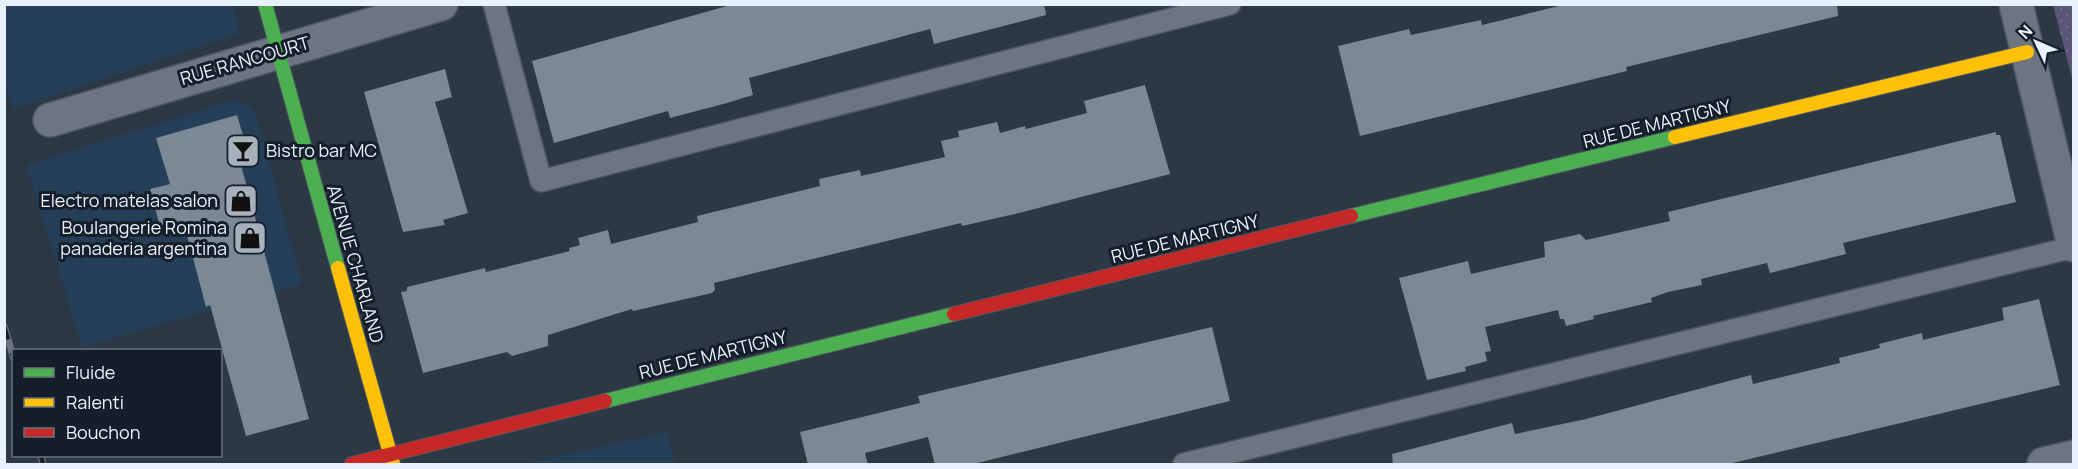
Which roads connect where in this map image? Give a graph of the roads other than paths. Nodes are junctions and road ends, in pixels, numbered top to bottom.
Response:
1 (265, 4) edge
2 (441, 4) edge
3 (494, 4) edge
4 (1230, 4) edge
5 (2016, 4) edge
6 (277, 51) junction
7 (2027, 52) junction
8 (50, 120) dead end
9 (2073, 246) edge
10 (2073, 457) edge
11 (391, 459) edge
12 (352, 465) edge
13 (1184, 465) edge
14 (2044, 465) edge

1 - 6 street, AVENUE CHARLAND
2 - 6 street, RUE RANCOURT
3 - 4 lane
5 - 7 street
6 - 8 street, RUE RANCOURT
6 - 11 street, AVENUE CHARLAND
7 - 9 street
7 - 11 street, RUE DE MARTIGNY
9 - 13 lane
10 - 14 street
11 - 12 street, RUE DE MARTIGNY

